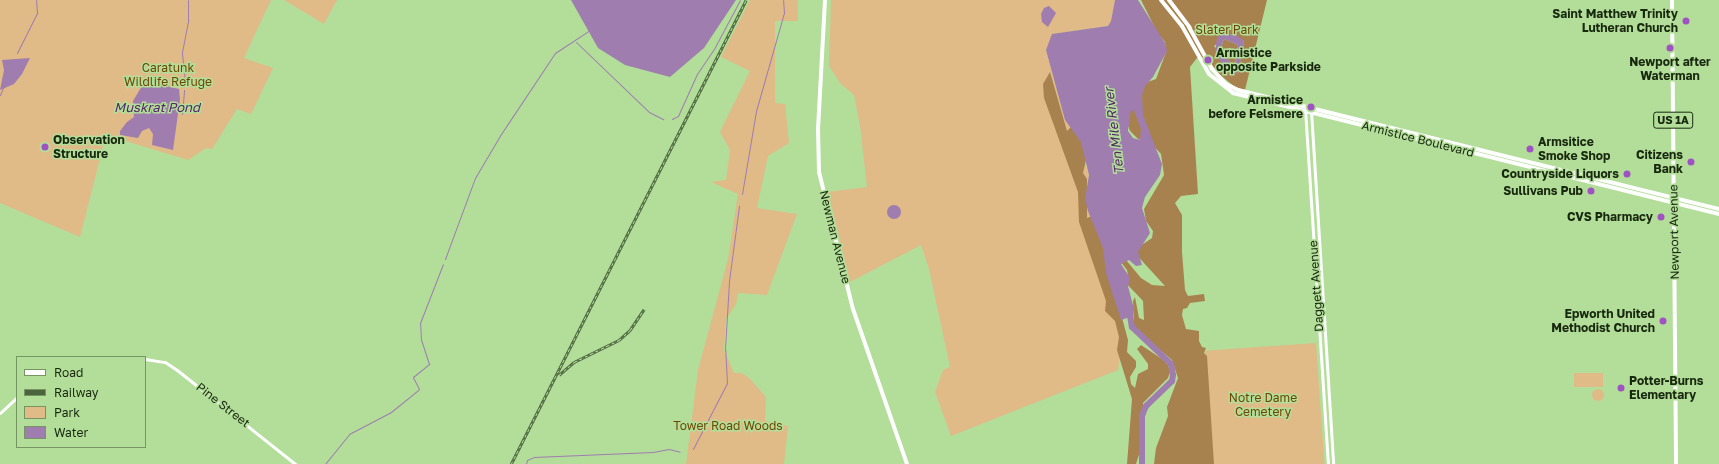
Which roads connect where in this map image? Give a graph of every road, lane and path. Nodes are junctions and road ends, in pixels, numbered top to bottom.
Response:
1 (825, 0) edge
2 (1162, 0) edge
3 (1169, 0) edge
4 (1672, 0) edge
5 (1305, 110) junction
6 (1311, 111) junction
7 (1674, 200) junction
8 (1719, 209) edge
9 (1719, 214) edge
10 (146, 359) edge
11 (16, 398) edge
12 (0, 413) edge
13 (295, 464) edge
14 (907, 464) edge
15 (1328, 464) edge
16 (1333, 464) edge
17 (1676, 464) edge

1 - 14 main road, Newman Avenue
2 - 5 main road, Armistice Boulevard
3 - 5 main road, Armistice Boulevard
4 - 7 main road, Newport Avenue / US 1A
5 - 6 main road, Armistice Boulevard
5 - 15 street, Daggett Avenue
6 - 7 main road, Armistice Boulevard
6 - 16 street, Daggett Avenue
7 - 8 main road, Armistice Boulevard
7 - 9 main road, Armistice Boulevard
7 - 17 main road, Newport Avenue / US 1A
10 - 13 street, Pine Street
11 - 12 street

